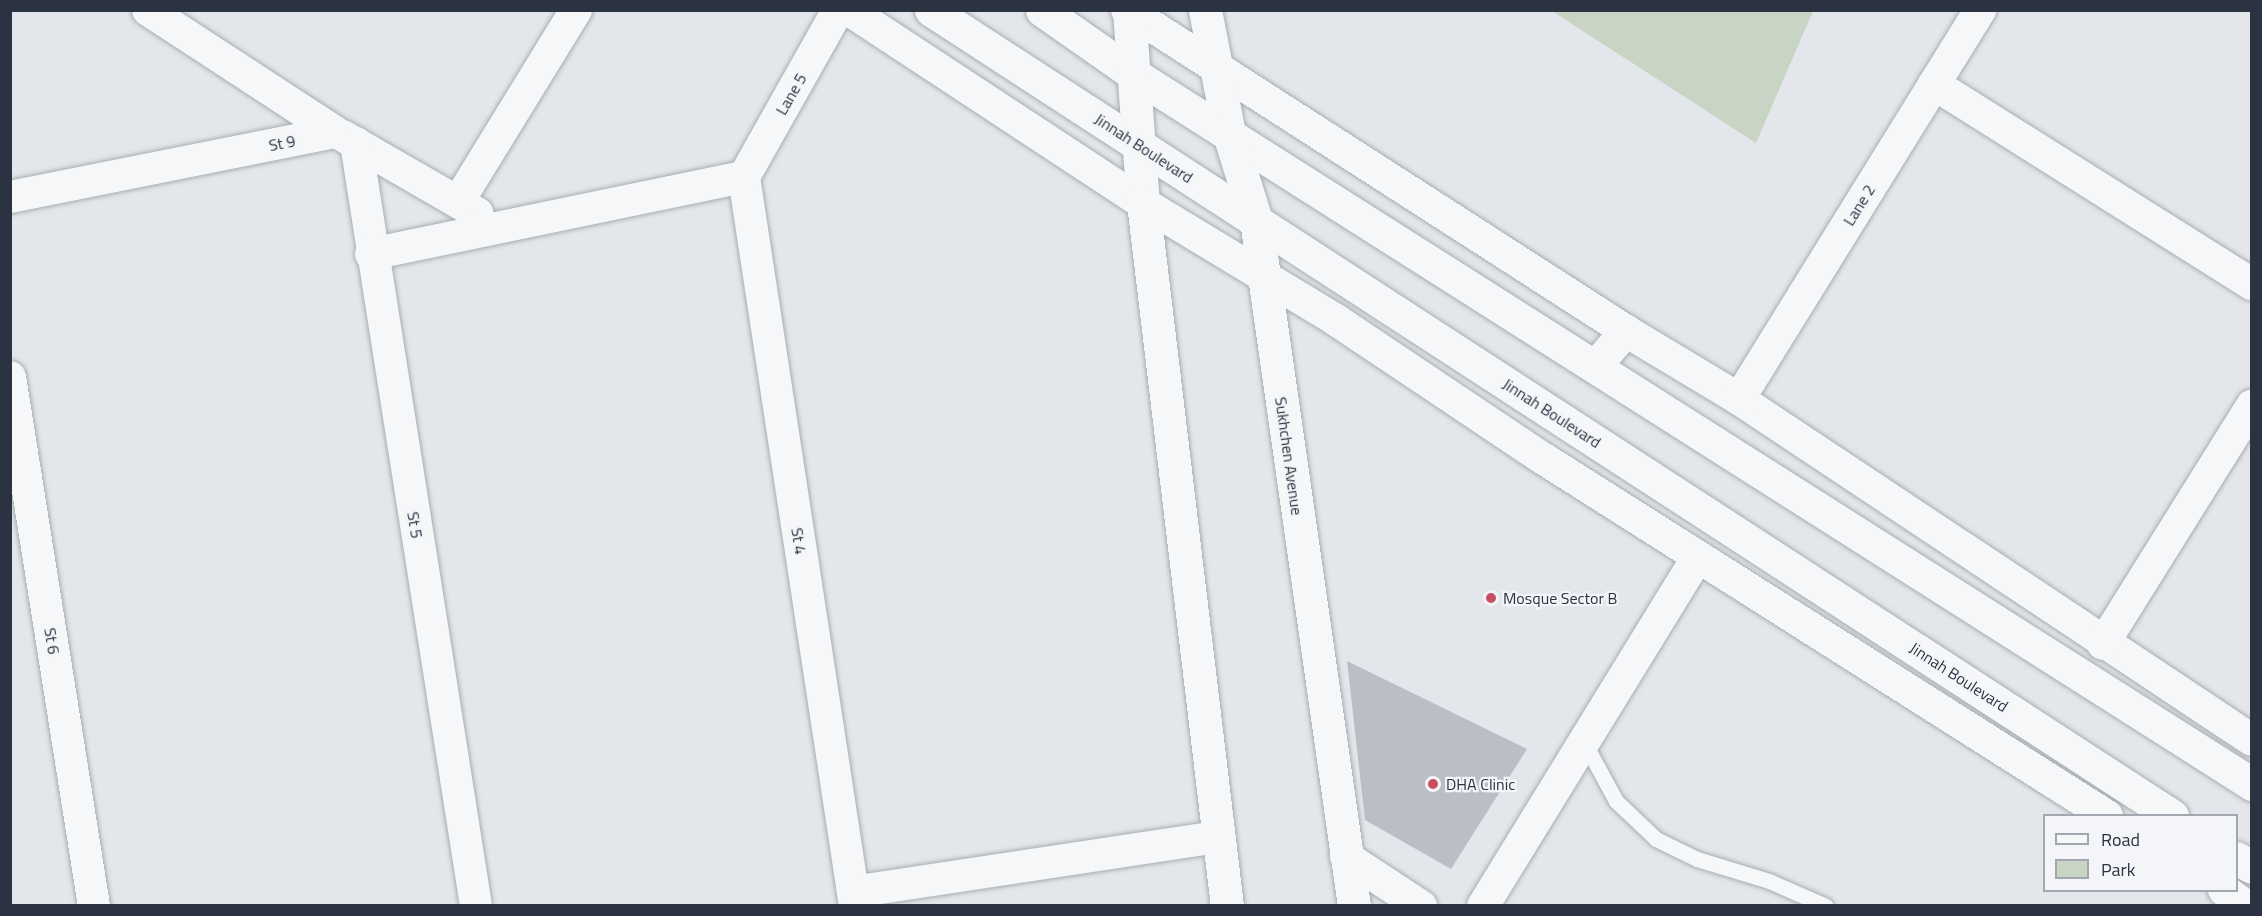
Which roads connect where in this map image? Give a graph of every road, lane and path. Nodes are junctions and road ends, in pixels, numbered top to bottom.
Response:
1 (148, 10) edge
2 (576, 10) edge
3 (838, 10) edge
4 (849, 10) edge
5 (932, 10) edge
6 (1042, 10) edge
7 (1205, 10) edge
8 (1980, 10) edge
9 (1128, 11) edge
10 (1216, 66) junction
11 (1132, 73) junction
12 (1934, 84) junction
13 (1229, 134) junction
14 (346, 138) junction
15 (1141, 146) junction
16 (744, 177) junction
17 (10, 197) edge
18 (458, 202) junction
19 (1143, 203) junction
20 (1256, 220) junction
21 (501, 227) junction
22 (372, 254) junction
23 (1263, 276) junction
24 (2252, 284) edge
25 (1626, 331) junction
26 (1595, 367) junction
27 (10, 377) edge
28 (1739, 399) junction
29 (2252, 406) edge
30 (1566, 422) junction
31 (1544, 459) junction
32 (1698, 557) junction
33 (2103, 644) junction
34 (2252, 740) edge
35 (1584, 742) junction
36 (2252, 784) edge
37 (2104, 814) edge
38 (2169, 814) edge
39 (1217, 837) junction
40 (1346, 857) junction
41 (2238, 859) edge
42 (2252, 867) edge
43 (2225, 892) edge
44 (854, 899) edge
45 (94, 906) edge
46 (476, 906) edge
47 (1227, 906) edge
48 (1354, 906) edge
49 (1421, 906) edge
50 (1483, 906) edge
51 (1826, 906) edge
52 (2246, 906) edge

1 - 14 street, St 9
2 - 18 street
3 - 16 street, Lane 5
4 - 19 street
5 - 15 street, Jinnah Boulevard
6 - 11 street
7 - 10 street, Sukhchen Avenue
8 - 12 street, Lane 2
9 - 10 street
9 - 11 street
10 - 13 street, Sukhchen Avenue
10 - 25 street
11 - 13 street
11 - 15 street
12 - 24 street
12 - 28 street, Lane 2
13 - 20 street, Sukhchen Avenue
13 - 26 street
14 - 17 street, St 9
14 - 18 street
14 - 22 street, St 5
15 - 19 street
15 - 20 street, Jinnah Boulevard
16 - 21 street
16 - 44 street, St 4
18 - 21 street
19 - 23 street
19 - 39 street
20 - 23 street, Sukhchen Avenue
20 - 30 street, Jinnah Boulevard
21 - 22 street
22 - 46 street, St 5
23 - 31 street
23 - 40 street, Sukhchen Avenue
25 - 26 street
25 - 28 street
26 - 36 street
27 - 45 street, St 6
28 - 33 street
29 - 33 street
30 - 31 street
30 - 38 street, Jinnah Boulevard
31 - 32 street
32 - 35 street
32 - 37 street
33 - 34 street
35 - 50 street
35 - 51 lane
39 - 44 street
39 - 47 street
40 - 48 street, Sukhchen Avenue
40 - 49 street
41 - 42 street
43 - 52 street

